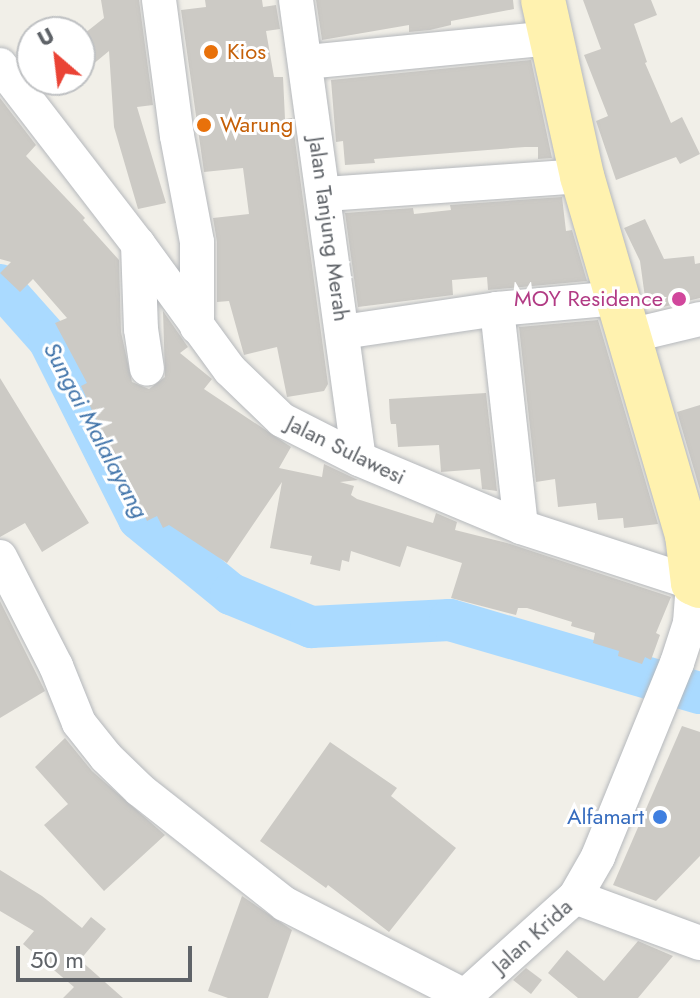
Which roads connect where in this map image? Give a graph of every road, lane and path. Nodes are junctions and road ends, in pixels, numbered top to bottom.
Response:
1 (159, 0) edge
2 (296, 0) edge
3 (546, 19) edge
4 (307, 62) junction
5 (0, 65) edge
6 (582, 176) junction
7 (325, 194) junction
8 (138, 244) junction
9 (497, 309) junction
10 (623, 317) junction
11 (700, 319) edge
12 (197, 327) junction
13 (343, 332) junction
14 (147, 369) dead end
15 (359, 459) junction
16 (521, 527) junction
17 (693, 532) edge
18 (0, 557) edge
19 (696, 585) edge
20 (575, 897) junction
21 (700, 943) edge
22 (464, 997) edge

1 - 12 street
2 - 4 street, Jalan Tanjung Merah
3 - 4 street
3 - 6 main road
4 - 7 street, Jalan Tanjung Merah
5 - 8 street, Jalan Sulawesi
6 - 7 street
6 - 10 main road
7 - 13 street, Jalan Tanjung Merah
8 - 12 street, Jalan Sulawesi
8 - 14 street
9 - 10 street
9 - 13 street
9 - 16 street
10 - 11 street
10 - 17 main road
12 - 15 street, Jalan Sulawesi
13 - 15 street, Jalan Tanjung Merah
15 - 16 street, Jalan Sulawesi
16 - 19 street, Jalan Sulawesi
17 - 19 main road
18 - 22 street
19 - 20 street, Jalan Krida
20 - 21 street
20 - 22 street, Jalan Krida

